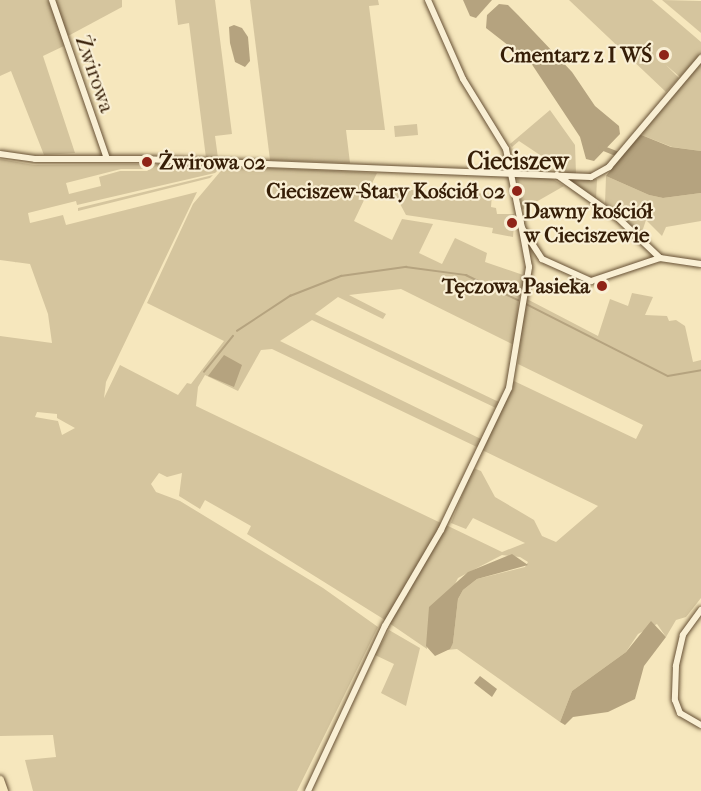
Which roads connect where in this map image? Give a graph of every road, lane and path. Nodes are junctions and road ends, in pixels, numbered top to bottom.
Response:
1 (52, 0) edge
2 (428, 0) edge
3 (701, 58) edge
4 (0, 154) edge
5 (107, 159) junction
6 (512, 173) junction
7 (557, 175) junction
8 (520, 219) junction
9 (660, 258) junction
10 (701, 264) edge
11 (701, 610) edge
12 (701, 725) edge
13 (0, 780) edge
14 (4, 791) edge
15 (308, 791) edge

1 - 5 street, Żwirowa
2 - 6 street
3 - 7 street
4 - 5 street
5 - 6 street
6 - 7 street
6 - 8 street
7 - 9 street
8 - 9 street
8 - 15 street
9 - 10 street
11 - 12 street
13 - 14 main road

